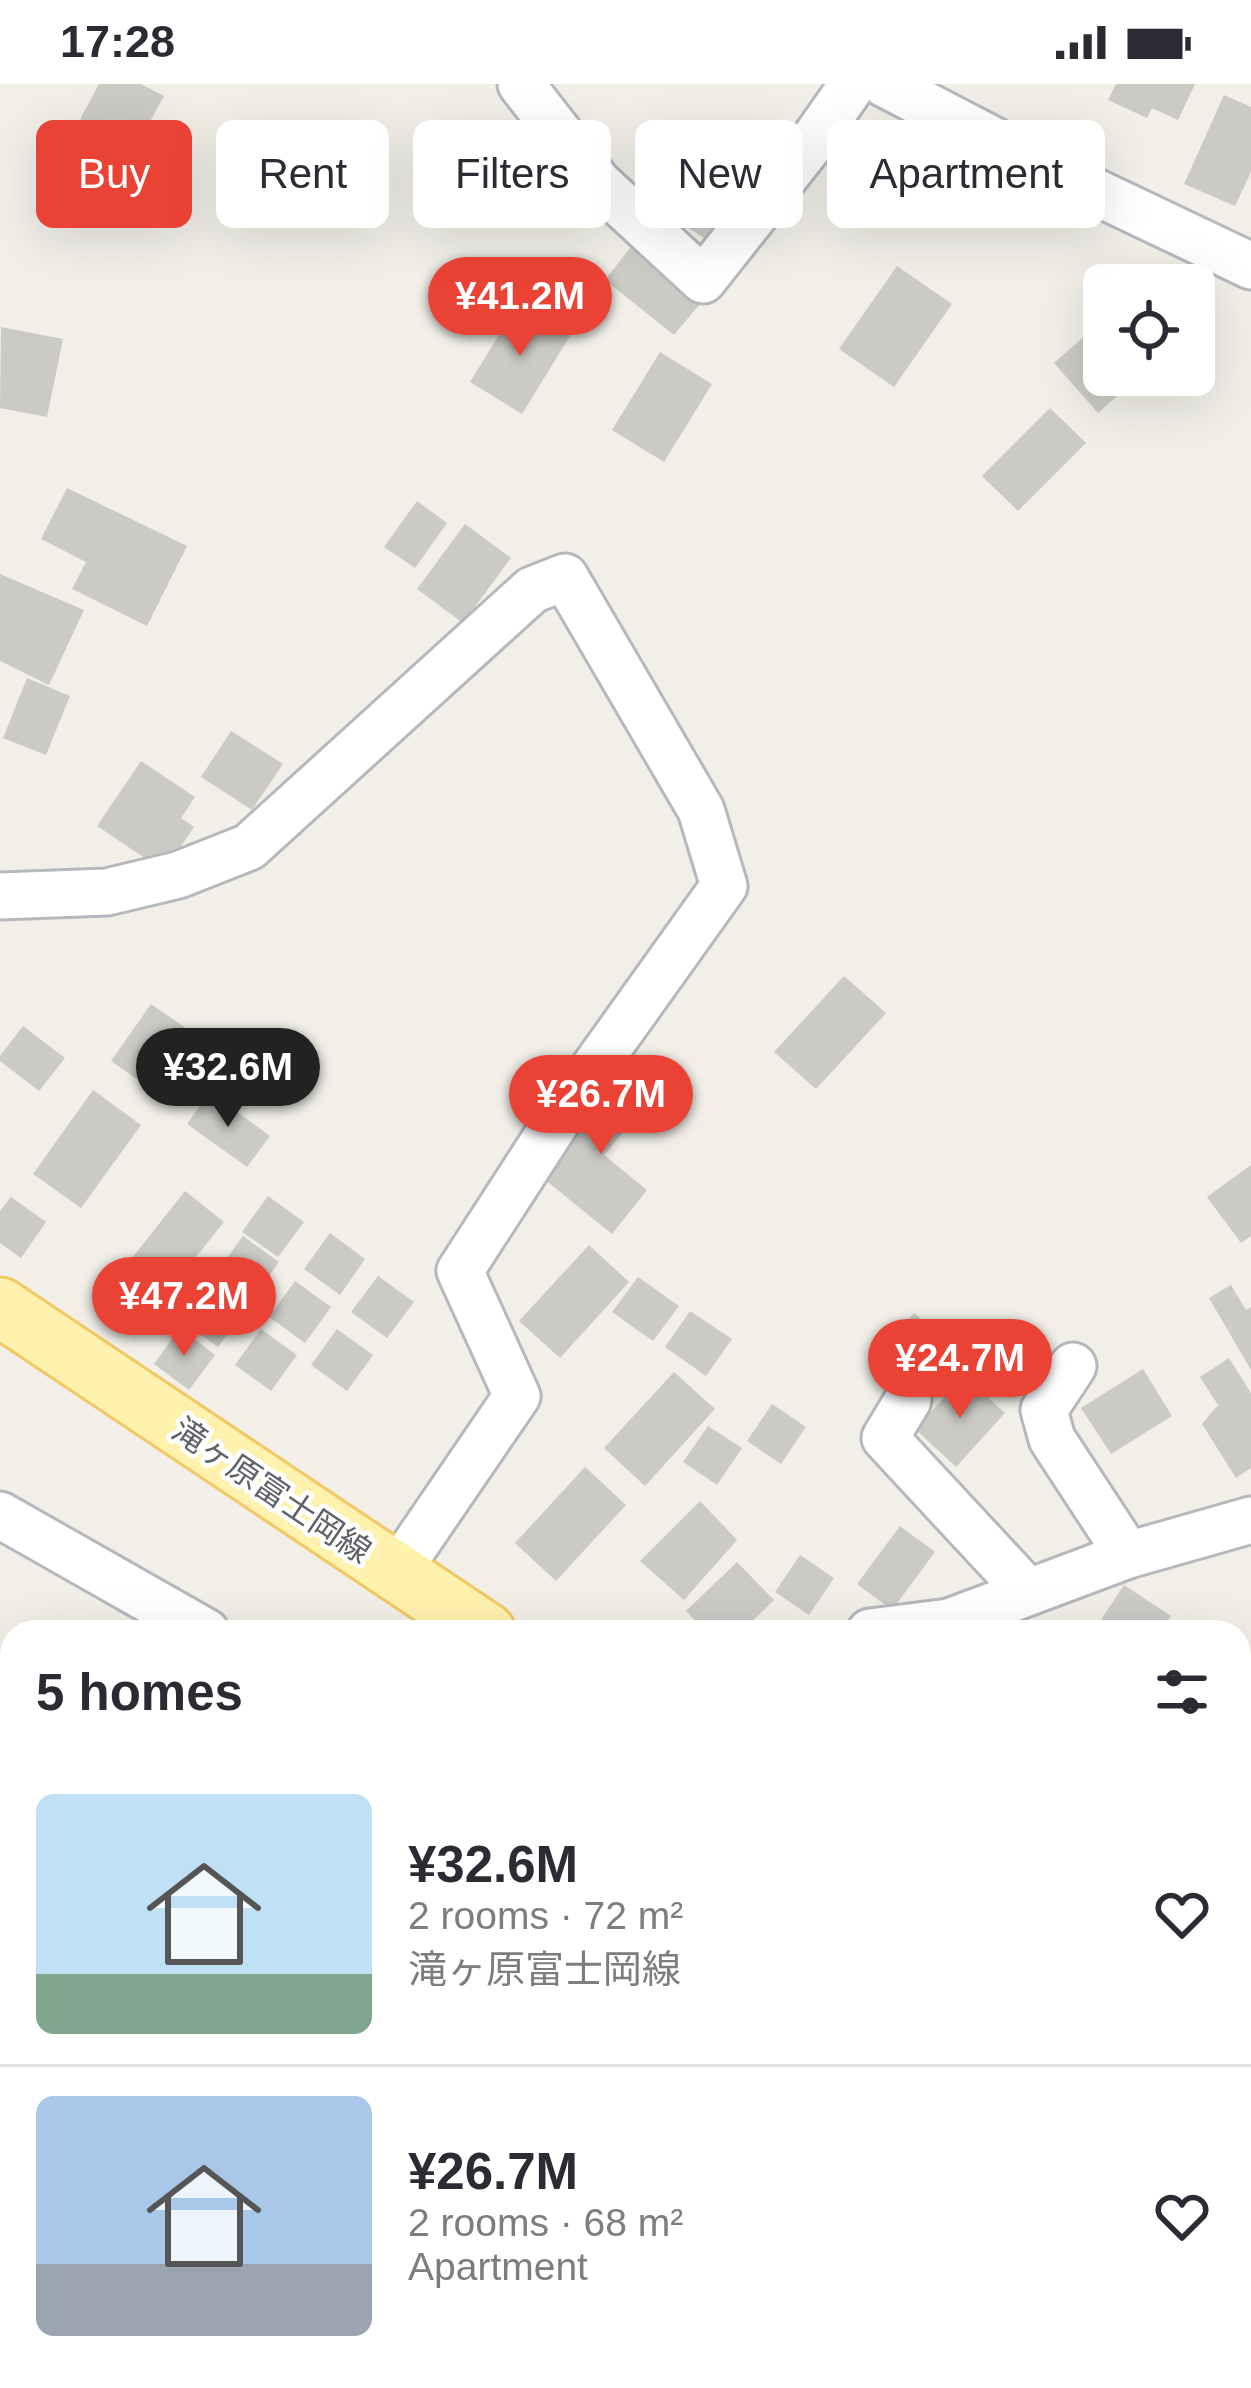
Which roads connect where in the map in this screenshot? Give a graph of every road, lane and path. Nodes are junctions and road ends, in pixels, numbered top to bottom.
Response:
1 (520, 84) edge
2 (853, 84) edge
3 (885, 84) edge
4 (1251, 266) edge
5 (0, 896) edge
6 (0, 1307) edge
7 (1073, 1366) dead end
8 (908, 1400) dead end
9 (0, 1514) edge
10 (1251, 1520) edge
11 (1128, 1555) junction
12 (396, 1573) junction
13 (1012, 1611) edge
14 (185, 1620) edge
15 (468, 1620) edge
16 (960, 1620) edge

1 - 2 street
3 - 4 street
5 - 12 street
6 - 12 main road, 滝ヶ原富士岡線
7 - 11 street
8 - 13 street
9 - 14 street
10 - 11 street
11 - 13 street
12 - 15 main road, 滝ヶ原富士岡線
13 - 16 street

